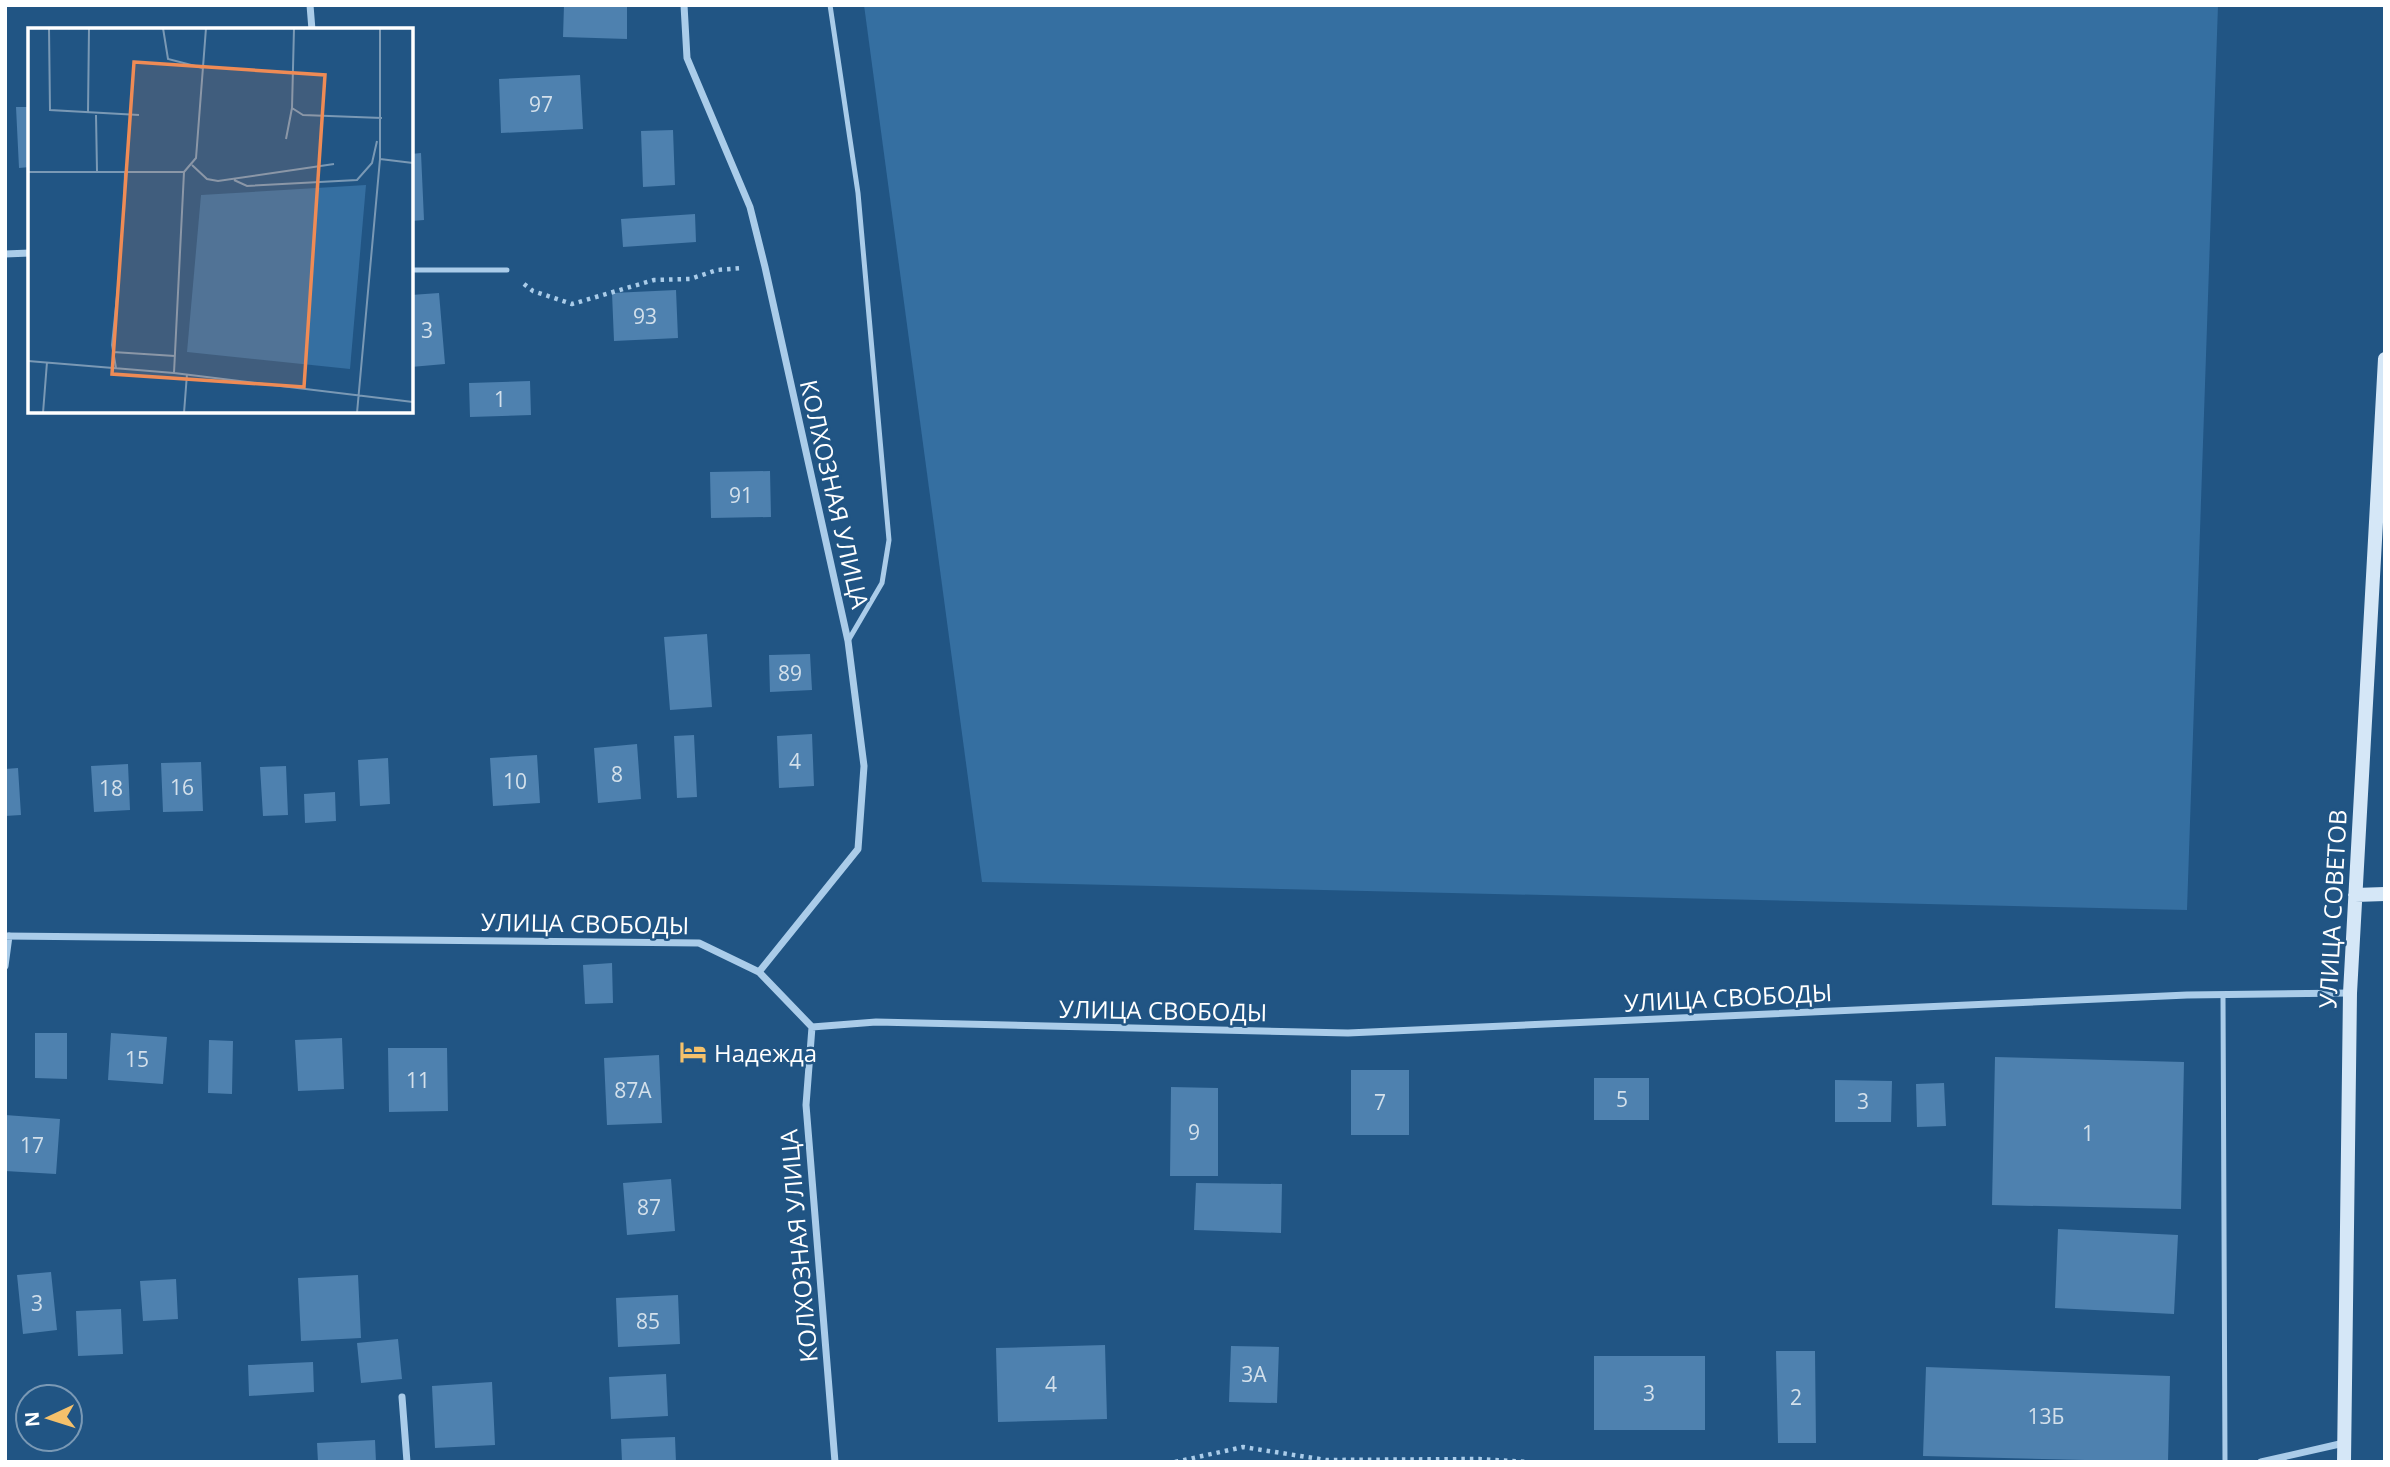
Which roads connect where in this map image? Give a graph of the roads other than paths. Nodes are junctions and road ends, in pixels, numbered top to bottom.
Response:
1 (310, 5) edge
2 (684, 5) edge
3 (830, 5) edge
4 (312, 28) edge
5 (28, 253) edge
6 (5, 254) edge
7 (413, 270) edge
8 (507, 270) road end
9 (2385, 359) edge
10 (848, 641) junction
11 (2385, 894) edge
12 (2355, 895) junction
13 (7, 936) edge
14 (5, 966) edge
15 (759, 972) junction
16 (2350, 993) junction
17 (2223, 995) junction
18 (812, 1027) junction
19 (402, 1397) dead end
20 (2344, 1443) junction
21 (407, 1462) edge
22 (835, 1462) edge
23 (2225, 1462) edge
24 (2261, 1462) edge
25 (2344, 1462) edge

1 - 4 street
2 - 10 street, КОЛХОЗНАЯ УЛИЦА
3 - 10 lane
5 - 6 street
7 - 8 lane
9 - 12 main road, УЛИЦА СОВЕТОВ
10 - 15 street, КОЛХОЗНАЯ УЛИЦА
11 - 12 main road
12 - 16 main road, УЛИЦА СОВЕТОВ
13 - 14 street
13 - 15 street, УЛИЦА СВОБОДЫ
15 - 18 street, УЛИЦА СВОБОДЫ
16 - 17 street, УЛИЦА СВОБОДЫ
16 - 20 main road, УЛИЦА СОВЕТОВ
17 - 18 street, УЛИЦА СВОБОДЫ
17 - 23 lane
18 - 22 street, КОЛХОЗНАЯ УЛИЦА
19 - 21 street
20 - 24 street
20 - 25 main road, УЛИЦА СОВЕТОВ

